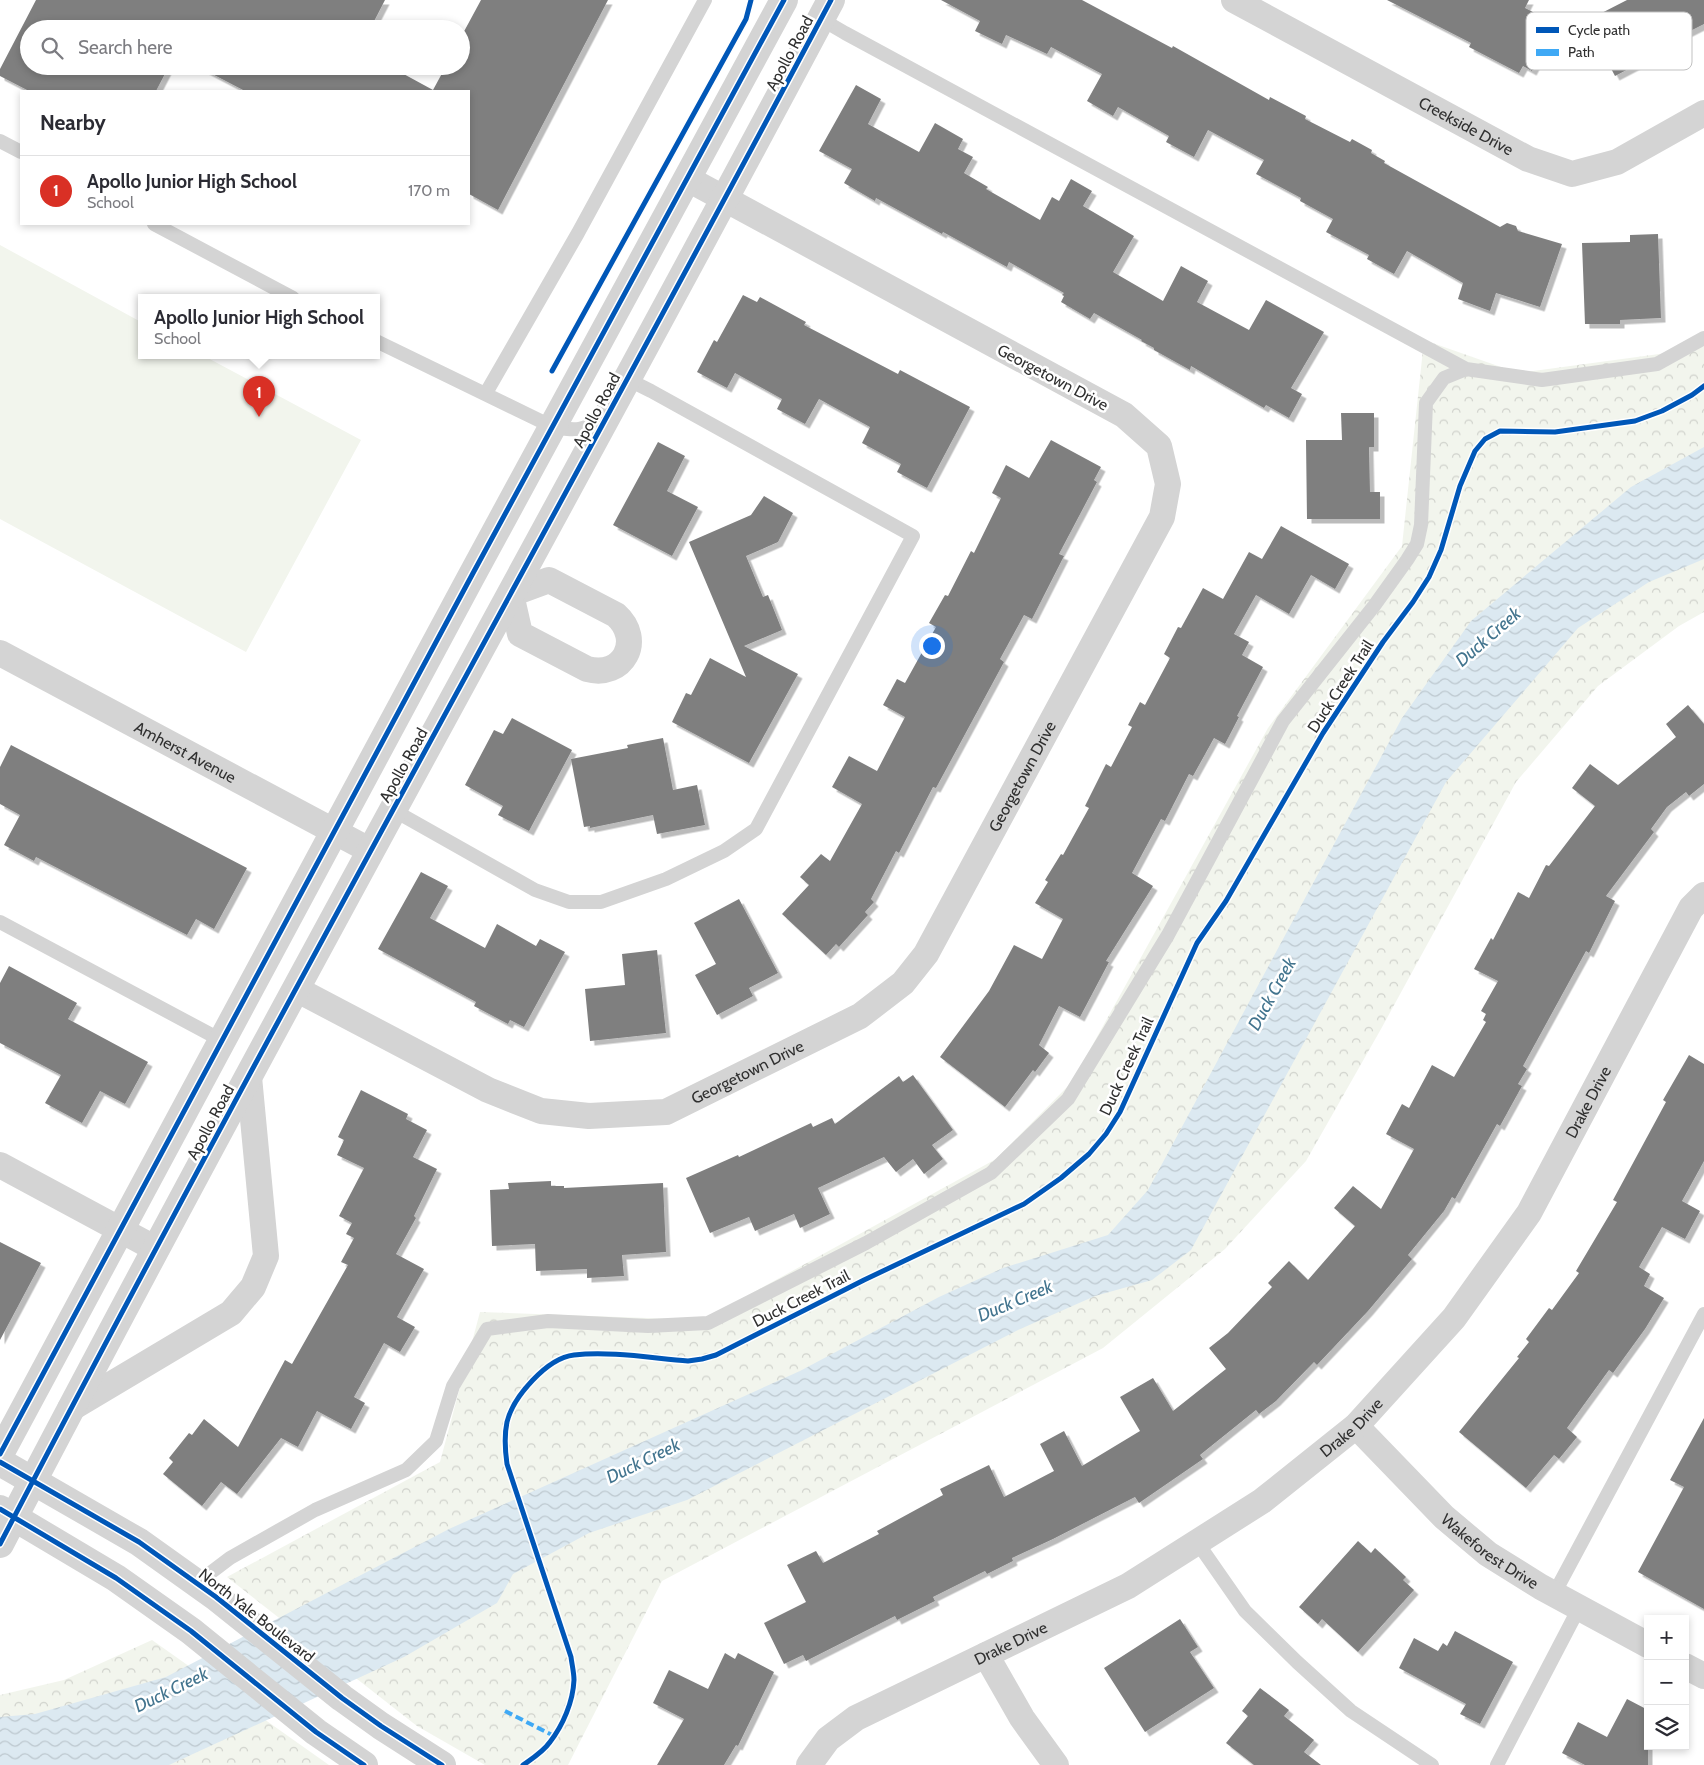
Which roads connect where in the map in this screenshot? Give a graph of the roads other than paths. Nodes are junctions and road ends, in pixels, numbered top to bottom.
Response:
1 (705, 0) edge
2 (784, 0) edge
3 (1234, 0) edge
4 (826, 9) edge
5 (1704, 113) edge
6 (0, 141) edge
7 (20, 151) edge
8 (688, 180) junction
9 (724, 200) junction
10 (156, 225) edge
11 (285, 294) edge
12 (1704, 338) edge
13 (380, 343) edge
14 (1466, 369) junction
15 (627, 380) junction
16 (486, 393) junction
17 (608, 415) junction
18 (553, 426) junction
19 (472, 575) junction
20 (511, 594) junction
21 (0, 653) edge
22 (393, 810) junction
23 (334, 832) junction
24 (370, 851) junction
25 (1704, 895) edge
26 (0, 922) edge
27 (296, 989) junction
28 (222, 1040) junction
29 (249, 1077) junction
30 (0, 1165) edge
31 (120, 1230) junction
32 (156, 1249) junction
33 (1704, 1314) edge
34 (70, 1409) junction
35 (1356, 1426) junction
36 (0, 1454) edge
37 (0, 1462) edge
38 (33, 1480) junction
39 (7, 1513) edge
40 (1196, 1542) junction
41 (0, 1544) edge
42 (207, 1590) junction
43 (1554, 1594) junction
44 (1580, 1608) junction
45 (1644, 1643) edge
46 (986, 1656) junction
47 (1689, 1668) edge
48 (1704, 1676) edge
49 (1048, 1761) edge
50 (364, 1765) edge
51 (442, 1765) edge
52 (809, 1765) edge
53 (1432, 1765) edge
54 (1497, 1765) edge

1 - 16 lane
2 - 8 street, Apollo Road
3 - 5 street, Creekside Drive
4 - 9 street, Apollo Road
4 - 14 lane
6 - 7 lane
8 - 9 street, Georgetown Drive
8 - 18 street, Apollo Road
9 - 15 street, Apollo Road
9 - 27 street, Georgetown Drive
10 - 11 lane
12 - 14 lane
13 - 16 lane
14 - 42 lane
15 - 17 street, Apollo Road
15 - 22 lane
16 - 18 lane
17 - 18 lane
17 - 20 street, Apollo Road
18 - 19 street, Apollo Road
19 - 20 street
19 - 23 street, Apollo Road
20 - 22 street, Apollo Road
21 - 23 street, Amherst Avenue
22 - 24 street, Apollo Road
23 - 24 street, Amherst Avenue
23 - 28 street, Apollo Road
24 - 27 street, Apollo Road
25 - 35 street, Drake Drive
26 - 28 lane
27 - 29 street, Apollo Road
28 - 31 street, Apollo Road
29 - 32 street, Apollo Road
29 - 34 street, Apollo Road
30 - 31 street
31 - 32 street
31 - 36 street, Apollo Road
32 - 34 street, Apollo Road
33 - 43 lane
34 - 38 street, Apollo Road
35 - 40 street, Drake Drive
35 - 43 street, Wakeforest Drive
37 - 38 street, North Yale Boulevard
38 - 39 street, Apollo Road
38 - 42 street, North Yale Boulevard
39 - 41 street, Apollo Road
39 - 50 street
40 - 46 street, Drake Drive
40 - 53 lane
42 - 51 street, North Yale Boulevard
43 - 44 street, Wakeforest Drive
44 - 45 street, Wakeforest Drive
44 - 54 lane
46 - 49 street
46 - 52 street, Drake Drive
47 - 48 street

